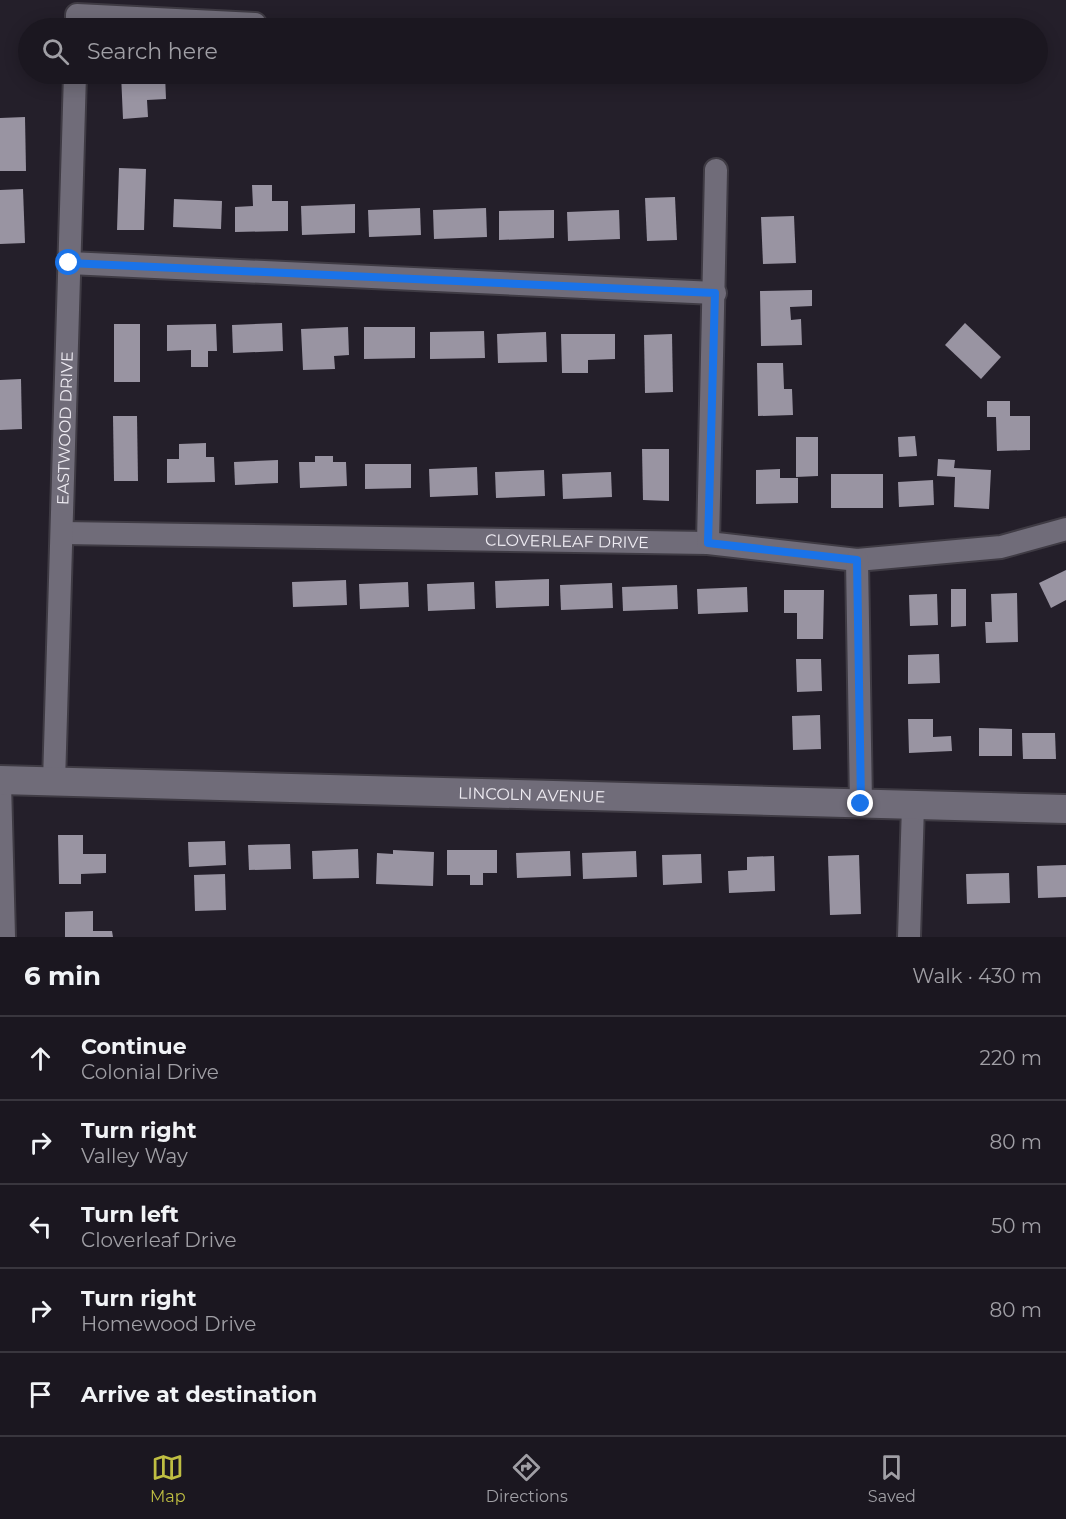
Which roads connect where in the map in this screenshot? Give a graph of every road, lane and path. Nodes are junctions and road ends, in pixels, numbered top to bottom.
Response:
1 (75, 84) edge
2 (716, 170) dead end
3 (69, 263) junction
4 (715, 293) junction
5 (1066, 529) edge
6 (63, 533) junction
7 (708, 543) junction
8 (857, 560) junction
9 (0, 782) edge
10 (54, 782) junction
11 (861, 804) junction
12 (913, 805) junction
13 (1066, 809) edge
14 (4, 937) edge
15 (909, 937) edge

1 - 3 street, EASTWOOD DRIVE
2 - 4 street
3 - 4 street
3 - 6 street, EASTWOOD DRIVE
4 - 7 street
5 - 8 street, CLOVERLEAF DRIVE
6 - 7 street, CLOVERLEAF DRIVE
6 - 10 street, EASTWOOD DRIVE
7 - 8 street, CLOVERLEAF DRIVE
8 - 11 street
9 - 10 street, LINCOLN AVENUE
9 - 14 street
10 - 11 street, LINCOLN AVENUE
11 - 12 street, LINCOLN AVENUE
12 - 13 street, LINCOLN AVENUE
12 - 15 street

